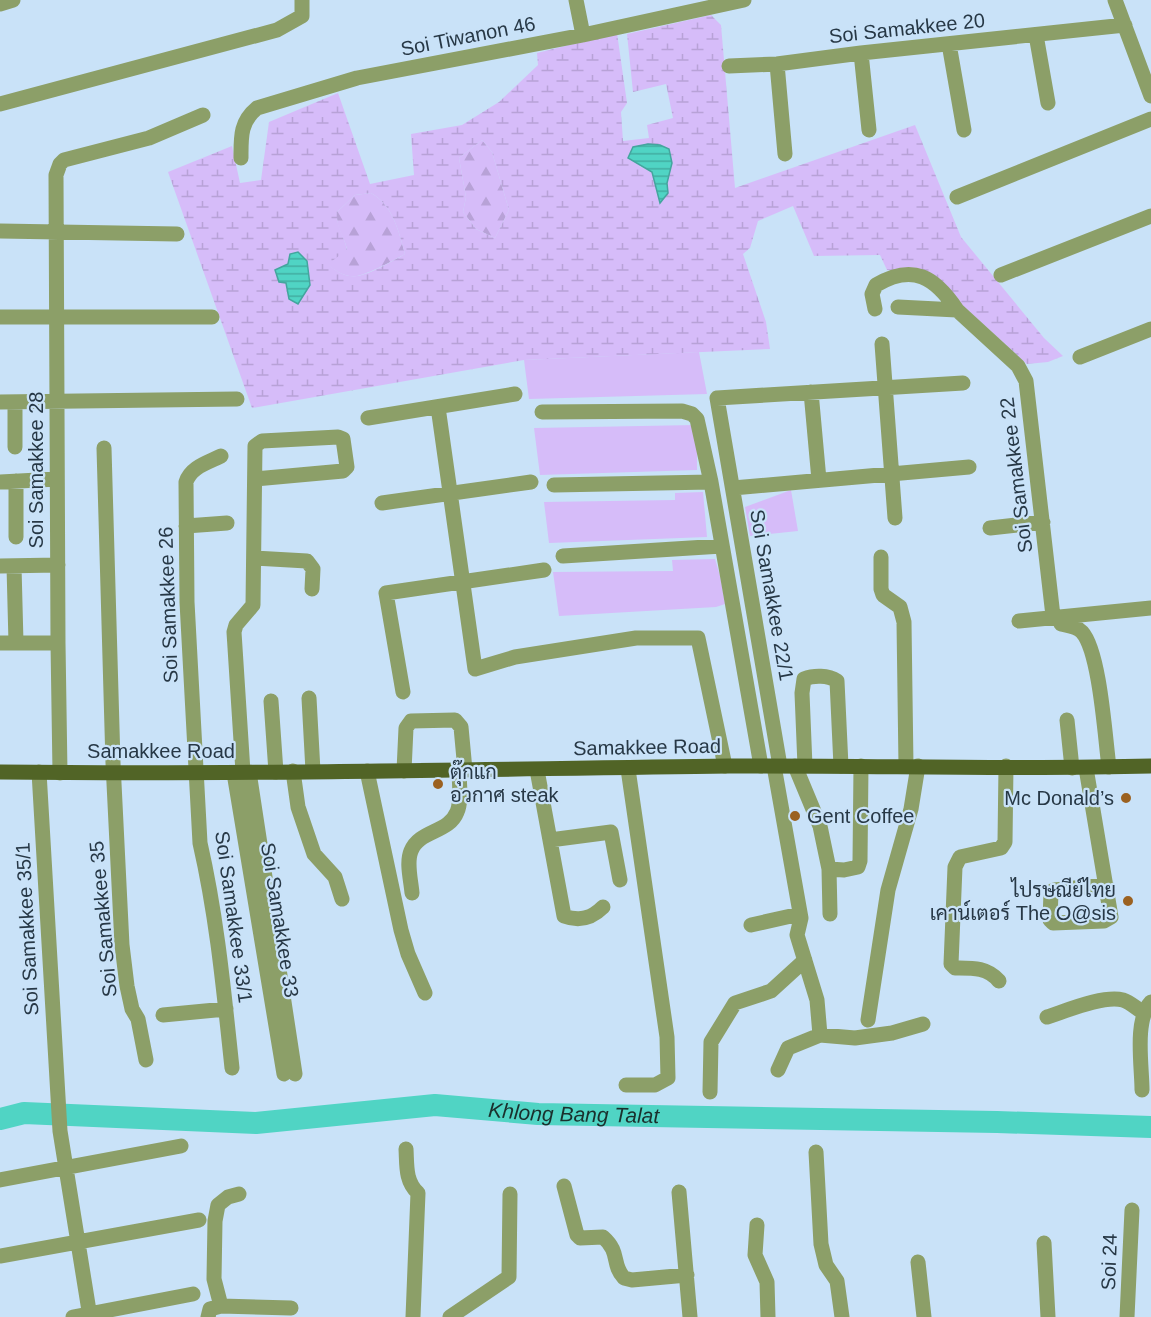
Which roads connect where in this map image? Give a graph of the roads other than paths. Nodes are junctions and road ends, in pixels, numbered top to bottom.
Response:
1 (13, 0) edge
2 (302, 0) edge
3 (576, 0) edge
4 (744, 0) edge
5 (1115, 0) edge
6 (0, 3) edge
7 (1125, 25) junction
8 (583, 35) junction
9 (1036, 35) junction
10 (949, 44) junction
11 (861, 53) junction
12 (777, 64) junction
13 (729, 66) dead end
14 (1151, 96) edge
15 (1048, 103) dead end
16 (0, 104) edge
17 (203, 115) dead end
18 (1151, 119) edge
19 (869, 130) dead end
20 (964, 130) dead end
21 (785, 154) dead end
22 (242, 158) dead end
23 (957, 197) dead end
24 (1151, 216) edge
25 (0, 231) edge
26 (56, 232) junction
27 (177, 234) dead end
28 (1001, 275) dead end
29 (898, 307) dead end
30 (875, 309) dead end
31 (957, 310) junction
32 (0, 317) edge
33 (56, 317) junction
34 (212, 318) dead end
35 (1151, 329) edge
36 (882, 344) dead end
37 (1080, 357) dead end
38 (963, 383) dead end
39 (884, 388) junction
40 (811, 392) junction
41 (515, 394) dead end
42 (237, 399) dead end
43 (7, 402) edge
44 (57, 402) junction
45 (438, 407) junction
46 (542, 412) dead end
47 (368, 418) dead end
48 (15, 447) dead end
49 (104, 448) dead end
50 (221, 456) dead end
51 (969, 467) dead end
52 (890, 474) junction
53 (57, 479) junction
54 (255, 479) junction
55 (819, 480) junction
56 (16, 481) junction
57 (0, 482) edge
58 (531, 482) dead end
59 (711, 482) junction
60 (554, 485) dead end
61 (733, 488) junction
62 (450, 493) junction
63 (382, 503) dead end
64 (895, 518) dead end
65 (1043, 522) junction
66 (227, 523) dead end
67 (186, 526) junction
68 (990, 528) dead end
69 (16, 537) dead end
70 (722, 546) junction
71 (563, 556) dead end
72 (881, 557) dead end
73 (254, 558) junction
74 (7, 566) edge
75 (58, 566) junction
76 (544, 570) dead end
77 (462, 581) junction
78 (312, 589) dead end
79 (1151, 608) edge
80 (1057, 620) junction
81 (1019, 621) dead end
82 (8, 643) edge
83 (58, 643) junction
84 (403, 692) dead end
85 (309, 698) dead end
86 (271, 701) dead end
87 (1067, 720) dead end
88 (725, 766) junction
89 (783, 766) junction
90 (841, 766) junction
91 (861, 766) junction
92 (912, 766) junction
93 (1006, 766) junction
94 (1151, 766) edge
95 (1109, 767) junction
96 (1079, 768) junction
97 (628, 769) junction
98 (462, 770) junction
99 (537, 770) junction
100 (197, 771) junction
101 (293, 771) junction
102 (313, 771) junction
103 (367, 771) junction
104 (404, 771) junction
105 (0, 772) edge
106 (39, 772) junction
107 (113, 772) junction
108 (242, 772) junction
109 (276, 772) junction
110 (60, 773) junction
111 (550, 840) junction
112 (829, 869) junction
113 (620, 880) dead end
114 (1106, 885) dead end
115 (412, 893) dead end
116 (342, 899) dead end
117 (603, 907) dead end
118 (801, 914) junction
119 (830, 914) dead end
120 (751, 925) dead end
121 (805, 960) junction
122 (999, 981) dead end
123 (425, 993) dead end
124 (1147, 1008) edge
125 (226, 1009) junction
126 (163, 1015) dead end
127 (1047, 1017) dead end
128 (868, 1020) dead end
129 (923, 1024) dead end
130 (820, 1035) junction
131 (146, 1060) dead end
132 (232, 1068) dead end
133 (778, 1070) dead end
134 (289, 1074) dead end
135 (626, 1085) dead end
136 (1142, 1090) dead end
137 (710, 1092) dead end
138 (181, 1146) dead end
139 (406, 1149) dead end
140 (816, 1152) dead end
141 (66, 1167) junction
142 (0, 1180) edge
143 (564, 1186) dead end
144 (679, 1192) dead end
145 (239, 1194) dead end
146 (510, 1194) dead end
147 (1132, 1210) dead end
148 (199, 1220) dead end
149 (757, 1225) dead end
150 (78, 1243) junction
151 (1044, 1243) dead end
152 (0, 1256) edge
153 (918, 1262) dead end
154 (687, 1275) junction
155 (193, 1294) dead end
156 (221, 1306) junction
157 (291, 1308) dead end
158 (89, 1316) edge
159 (73, 1317) edge
160 (208, 1317) edge
161 (413, 1317) edge
162 (450, 1317) edge
163 (690, 1317) edge
164 (768, 1317) edge
165 (842, 1317) edge
166 (924, 1317) edge
167 (1048, 1317) edge
168 (1128, 1317) edge

1 - 6 street
2 - 16 street
3 - 8 street
4 - 8 street, Soi Tiwanon 46
5 - 7 street
7 - 9 street, Soi Samakkee 20
7 - 14 street
8 - 22 street, Soi Tiwanon 46
9 - 10 street, Soi Samakkee 20
9 - 15 street
10 - 11 street, Soi Samakkee 20
10 - 20 street
11 - 12 street, Soi Samakkee 20
11 - 19 street
12 - 13 street, Soi Samakkee 20
12 - 21 street
17 - 26 street, Soi Samakkee 28
18 - 23 street
24 - 28 street
25 - 26 street
26 - 27 street
26 - 33 street, Soi Samakkee 28
29 - 31 street
30 - 31 street, Soi Samakkee 22
31 - 65 street, Soi Samakkee 22
32 - 33 street
33 - 34 street
33 - 44 street, Soi Samakkee 28
35 - 37 street
36 - 39 street
38 - 39 street
39 - 40 street
39 - 52 street
40 - 55 street
40 - 61 street, Soi Samakkee 22/1
41 - 45 street
42 - 44 street
43 - 44 street
43 - 48 street
44 - 53 street, Soi Samakkee 28
45 - 47 street
45 - 62 street
46 - 59 street
49 - 107 street, Soi Samakkee 35
50 - 67 street, Soi Samakkee 26
51 - 52 street
52 - 55 street
52 - 64 street
53 - 56 street
53 - 75 street, Soi Samakkee 28
54 - 54 street
54 - 73 street
55 - 61 street
56 - 57 street
56 - 69 street
58 - 62 street
59 - 60 street
59 - 70 street
61 - 89 street, Soi Samakkee 22/1
62 - 63 street
62 - 77 street
65 - 68 street
65 - 80 street, Soi Samakkee 22
66 - 67 street
67 - 100 street, Soi Samakkee 26
70 - 71 street
70 - 89 street
72 - 92 street
73 - 78 street
73 - 108 street
74 - 75 street
74 - 82 street
75 - 83 street, Soi Samakkee 28
76 - 77 street
77 - 84 street
77 - 88 street
79 - 80 street
80 - 81 street
80 - 95 street
82 - 83 street
83 - 110 street, Soi Samakkee 28
85 - 102 street
86 - 109 street
87 - 96 street
88 - 89 main road, Samakkee Road
88 - 97 main road, Samakkee Road
89 - 90 main road, Samakkee Road
89 - 90 street
89 - 112 street
89 - 118 street
90 - 91 main road, Samakkee Road
91 - 92 main road, Samakkee Road
91 - 112 street
92 - 93 main road, Samakkee Road
92 - 128 street
93 - 96 main road, Samakkee Road
93 - 122 street
94 - 95 main road, Samakkee Road
95 - 96 main road, Samakkee Road
96 - 114 street
97 - 99 main road, Samakkee Road
97 - 135 street
98 - 99 main road, Samakkee Road
98 - 104 main road, Samakkee Road
98 - 104 street
98 - 115 street
99 - 111 street
100 - 107 main road, Samakkee Road
100 - 108 main road, Samakkee Road
100 - 125 street, Soi Samakkee 33/1
101 - 102 main road, Samakkee Road
101 - 109 main road, Samakkee Road
101 - 116 street
102 - 103 main road, Samakkee Road
103 - 104 main road, Samakkee Road
103 - 123 street
105 - 106 main road, Samakkee Road
106 - 110 main road, Samakkee Road
106 - 141 street, Soi Samakkee 35/1
107 - 110 main road, Samakkee Road
107 - 131 street, Soi Samakkee 35
108 - 109 main road, Samakkee Road
108 - 134 street
111 - 113 street
111 - 117 street
112 - 119 street
118 - 120 street
118 - 121 street
121 - 130 street
121 - 137 street
124 - 127 street
124 - 136 street
125 - 126 street
125 - 132 street, Soi Samakkee 33/1
129 - 130 street
130 - 133 street
138 - 141 street
139 - 161 street
140 - 165 street
141 - 142 street
141 - 150 street, Soi Samakkee 35/1
143 - 154 street
144 - 154 street
145 - 156 street
146 - 162 street
147 - 168 street, Soi 24
148 - 150 street
149 - 164 street
150 - 152 street
150 - 158 street, Soi Samakkee 35/1
151 - 167 street
153 - 166 street
154 - 163 street
155 - 158 street
156 - 157 street
156 - 160 street
158 - 159 street

